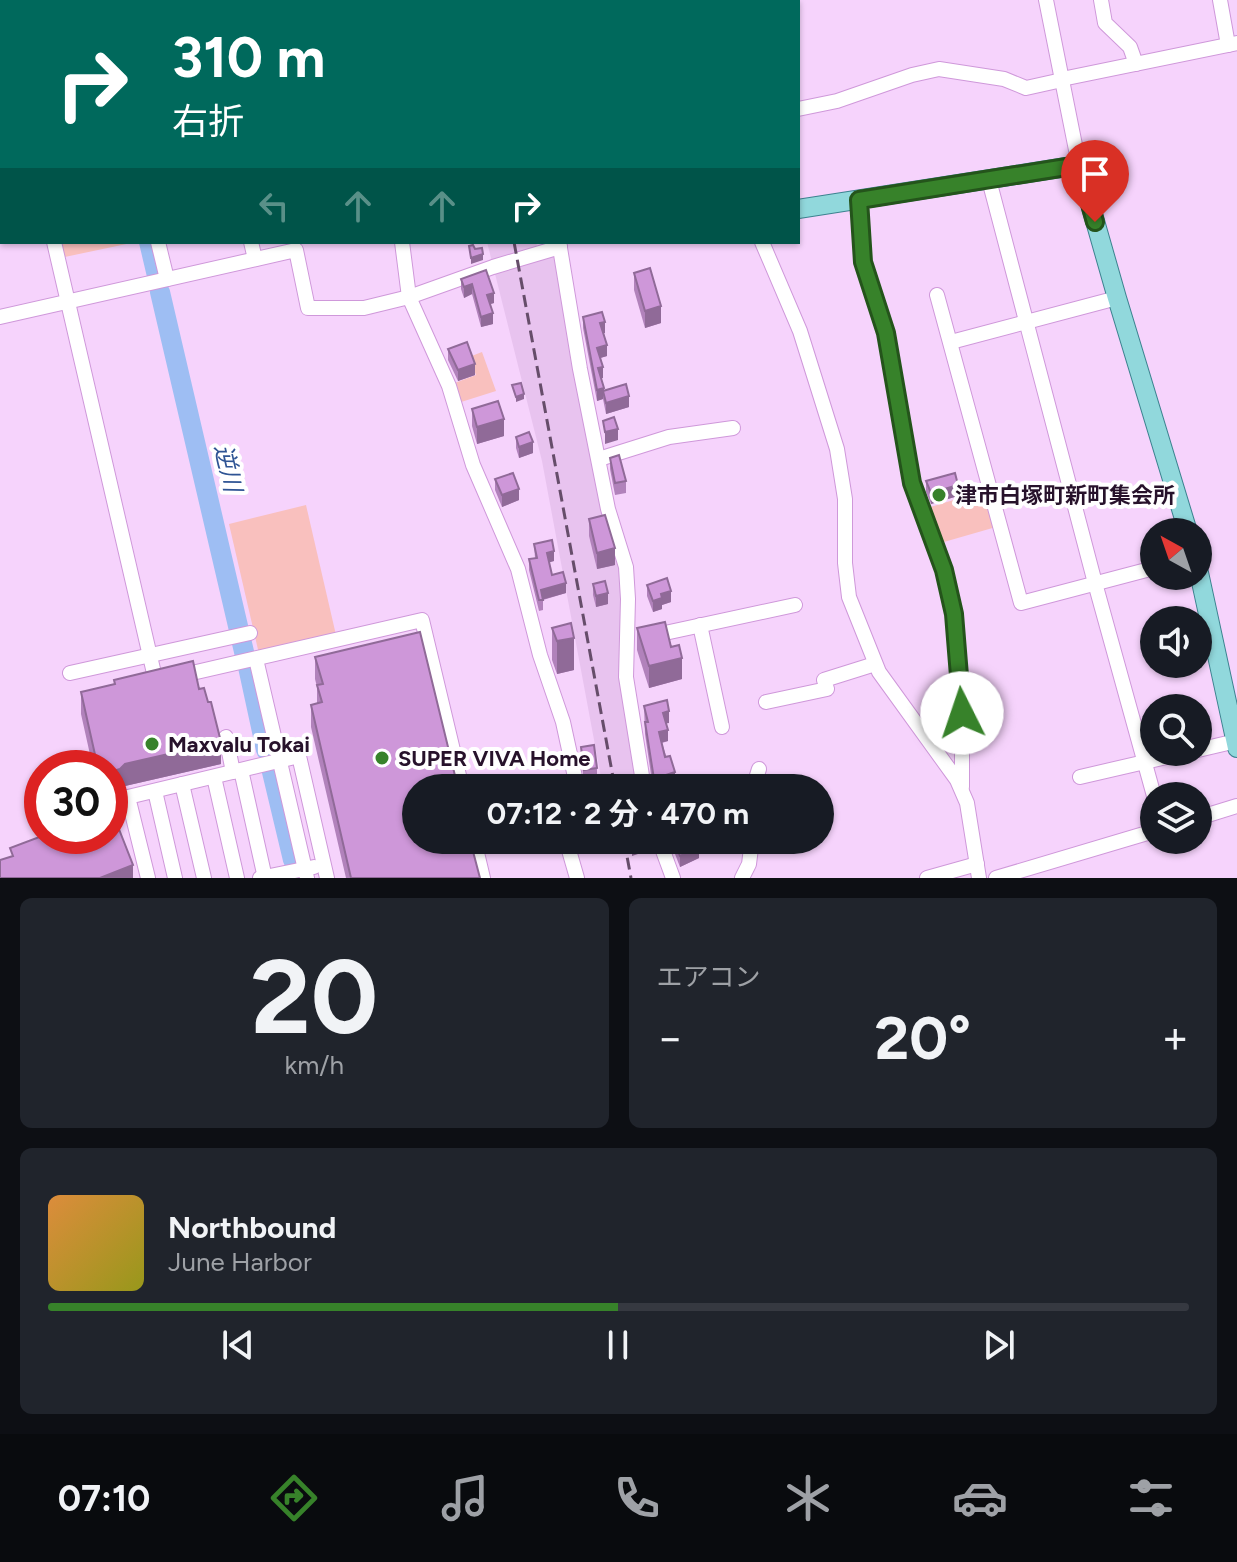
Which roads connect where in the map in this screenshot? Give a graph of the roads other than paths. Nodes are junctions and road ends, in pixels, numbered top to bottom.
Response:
1 (1046, 0) edge
2 (1101, 0) edge
3 (1220, 0) edge
4 (1233, 44) edge
5 (1136, 64) junction
6 (1062, 80) junction
7 (800, 109) edge
8 (1079, 165) junction
9 (989, 180) junction
10 (859, 200) junction
11 (800, 209) edge
12 (54, 244) edge
13 (158, 244) edge
14 (251, 244) edge
15 (402, 244) edge
16 (763, 244) edge
17 (560, 245) edge
18 (255, 259) junction
19 (167, 279) junction
20 (937, 295) dead end
21 (409, 297) junction
22 (1117, 298) junction
23 (67, 301) junction
24 (0, 317) edge
25 (1027, 322) junction
26 (951, 342) junction
27 (733, 428) dead end
28 (599, 459) junction
29 (1184, 518) edge
30 (1140, 572) edge
31 (1095, 583) junction
32 (1203, 590) edge
33 (795, 605) dead end
34 (700, 625) junction
35 (244, 633) dead end
36 (627, 642) junction
37 (149, 654) junction
38 (256, 659) junction
39 (875, 664) junction
40 (70, 673) dead end
41 (766, 702) dead end
42 (722, 727) dead end
43 (226, 737) dead end
44 (1140, 744) edge
45 (1236, 745) edge
46 (1212, 748) edge
47 (271, 763) junction
48 (1140, 763) edge
49 (759, 769) dead end
50 (237, 771) junction
51 (459, 774) edge
52 (574, 774) edge
53 (642, 774) edge
54 (757, 774) edge
55 (214, 777) junction
56 (1080, 777) dead end
57 (182, 784) junction
58 (155, 791) junction
59 (962, 792) junction
60 (1237, 806) edge
61 (1212, 814) edge
62 (1140, 835) edge
63 (477, 854) edge
64 (570, 854) edge
65 (664, 854) edge
66 (750, 854) edge
67 (978, 871) edge
68 (326, 872) edge
69 (297, 873) edge
70 (148, 878) edge
71 (175, 878) edge
72 (204, 878) edge
73 (237, 878) edge
74 (263, 878) edge
75 (483, 878) edge
76 (577, 878) edge
77 (673, 878) edge
78 (742, 878) edge
79 (927, 878) edge
80 (996, 878) edge

1 - 6 street
2 - 5 street
3 - 4 street
4 - 5 street
5 - 6 street
6 - 7 street
6 - 8 street
8 - 9 main road
8 - 22 main road
9 - 10 main road
9 - 25 street
10 - 11 main road
10 - 59 street
12 - 23 street
13 - 19 street
14 - 18 street
15 - 21 street
16 - 39 street
17 - 21 street
17 - 28 street
18 - 19 street
18 - 21 street
19 - 23 street
20 - 26 street
21 - 52 street
22 - 25 street
22 - 29 main road
23 - 24 street
23 - 37 street
25 - 26 street
25 - 31 street
26 - 31 street
27 - 28 street
28 - 36 street
30 - 31 street
31 - 44 street
32 - 45 main road
33 - 34 street
34 - 36 street
34 - 42 street
35 - 37 street
36 - 53 street
37 - 38 street
37 - 40 street
38 - 47 street
38 - 51 street
39 - 41 street
39 - 59 street
43 - 50 street
45 - 46 street
47 - 50 street
47 - 68 street
47 - 69 street
48 - 56 street
49 - 54 street
50 - 55 street
50 - 74 street
55 - 57 street
55 - 73 street
57 - 58 street
57 - 72 street
58 - 70 street
58 - 71 street
59 - 67 street
60 - 61 street
62 - 80 street
63 - 75 street
64 - 76 street
65 - 77 street
66 - 78 street
67 - 79 street
68 - 69 street
69 - 74 street

